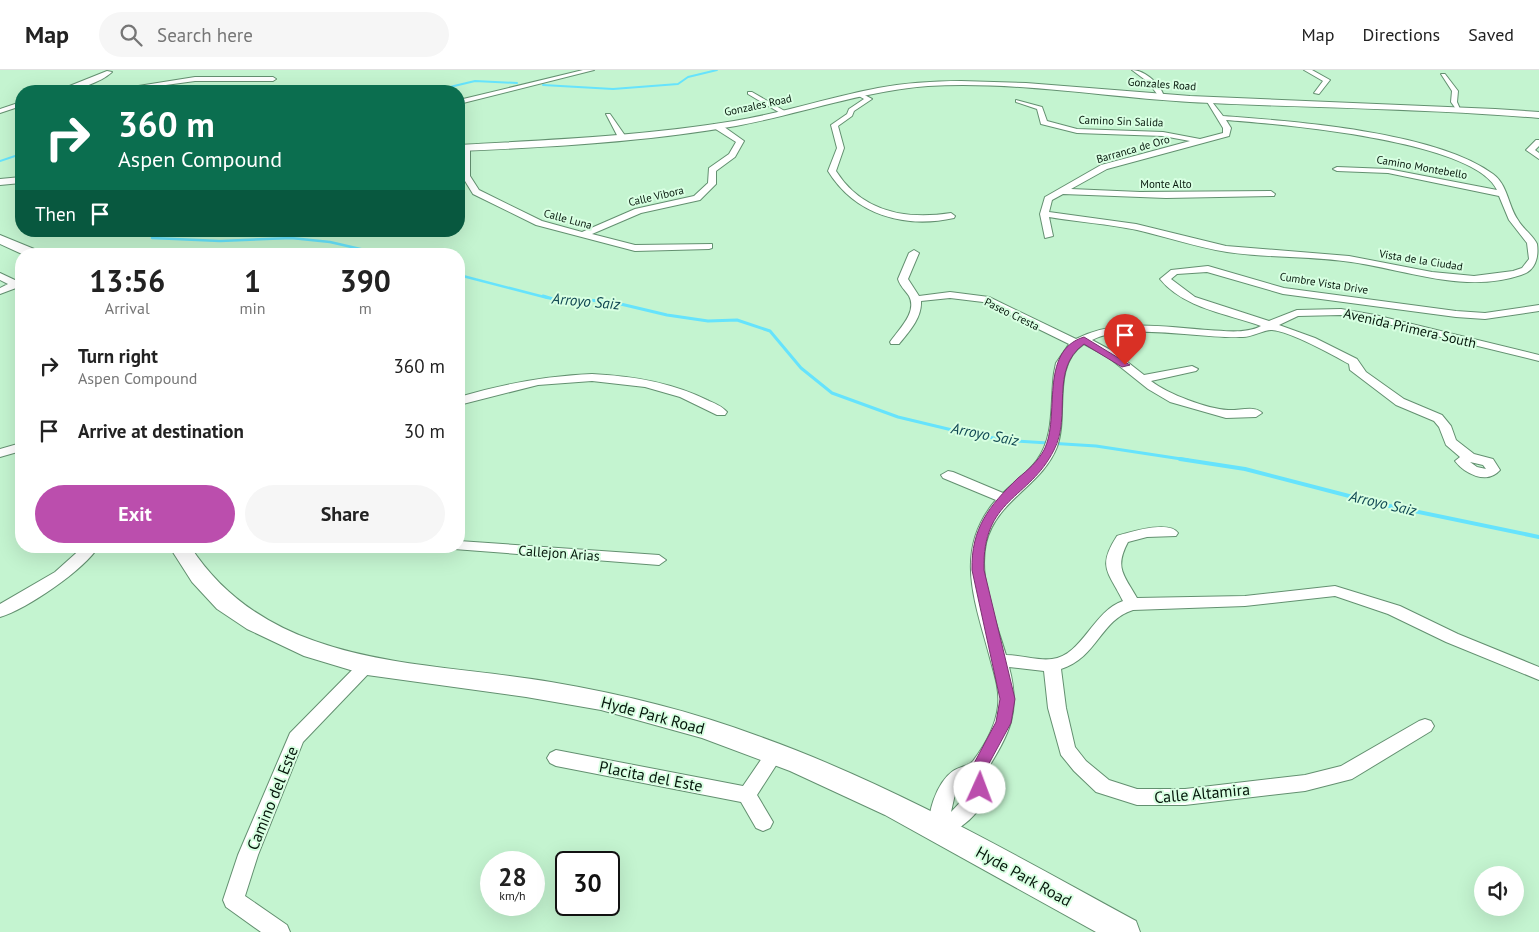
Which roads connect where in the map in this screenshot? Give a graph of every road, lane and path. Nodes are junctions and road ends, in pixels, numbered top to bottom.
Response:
1 (205, 70) edge
2 (566, 70) edge
3 (591, 70) edge
4 (1135, 70) edge
5 (1307, 70) edge
6 (109, 72) dead end
7 (574, 74) junction
8 (1443, 75) dead end
9 (273, 80) dead end
10 (162, 84) junction
11 (78, 85) edge
12 (155, 85) edge
13 (750, 93) dead end
14 (1317, 93) dead end
15 (859, 94) junction
16 (1162, 97) junction
17 (1209, 100) junction
18 (465, 101) edge
19 (1018, 101) dead end
20 (15, 106) edge
21 (1458, 108) junction
22 (0, 112) edge
23 (784, 113) junction
24 (608, 115) dead end
25 (1539, 115) edge
26 (1222, 118) junction
27 (1374, 125) dead end
28 (717, 126) junction
29 (622, 137) junction
30 (1368, 137) junction
31 (1204, 142) junction
32 (1539, 142) edge
33 (465, 147) edge
34 (1539, 157) edge
35 (465, 169) edge
36 (1337, 169) dead end
37 (15, 181) edge
38 (0, 182) edge
39 (1060, 191) junction
40 (1271, 194) dead end
41 (1503, 194) junction
42 (1044, 214) junction
43 (950, 216) dead end
44 (582, 235) junction
45 (1048, 236) dead end
46 (0, 239) edge
47 (709, 246) dead end
48 (20, 248) edge
49 (914, 253) dead end
50 (0, 276) edge
51 (15, 283) edge
52 (15, 286) edge
53 (0, 291) edge
54 (915, 298) junction
55 (1539, 308) edge
56 (1270, 326) junction
57 (896, 342) dead end
58 (1080, 342) junction
59 (1539, 358) edge
60 (1192, 369) dead end
61 (1142, 380) junction
62 (465, 399) edge
63 (721, 412) dead end
64 (1256, 413) dead end
65 (15, 449) edge
66 (0, 453) edge
67 (1469, 457) dead end
68 (948, 474) dead end
69 (1003, 498) junction
70 (1171, 533) dead end
71 (465, 546) edge
72 (85, 553) edge
73 (183, 553) edge
74 (659, 560) dead end
75 (1132, 604) junction
76 (0, 611) edge
77 (1000, 661) junction
78 (366, 666) junction
79 (1052, 666) junction
80 (1539, 674) edge
81 (1426, 726) dead end
82 (775, 753) junction
83 (556, 758) dead end
84 (978, 769) junction
85 (747, 794) junction
86 (763, 822) dead end
87 (939, 829) junction
88 (279, 932) edge
89 (1125, 932) edge

1 - 10 street
2 - 7 street
3 - 7 street
4 - 16 street
5 - 14 street
6 - 11 street
7 - 18 street
8 - 21 street
9 - 10 street
10 - 12 street
13 - 23 street
15 - 16 street, Gonzales Road
15 - 23 street, Gonzales Road
15 - 43 street
16 - 17 street, Gonzales Road
17 - 21 street, Gonzales Road
17 - 26 street
19 - 31 street, Camino Sin Salida
20 - 22 street
21 - 25 street, Gonzales Road
23 - 28 street, Gonzales Road
24 - 29 street
26 - 30 street, Vista de la Ciudad
26 - 31 street, Barranca de Oro
27 - 30 street
28 - 29 street, Gonzales Road
28 - 44 street, Calle Vibora
29 - 33 street, Gonzales Road
30 - 41 street, Vista de la Ciudad
31 - 39 street, Barranca de Oro
32 - 34 street
35 - 44 street, Calle Luna
36 - 41 street, Camino Montebello
37 - 38 street
39 - 40 street, Monte Alto
39 - 42 street, Barranca de Oro
41 - 42 street, Vista de la Ciudad
42 - 45 street
44 - 47 street, Calle Luna
46 - 48 main road
49 - 54 street
50 - 51 street
52 - 53 street
54 - 57 street
54 - 58 street, Paseo Cresta
55 - 56 street, Cumbre Vista Drive
56 - 58 street, Avenida Primera South
56 - 59 street, Avenida Primera South
56 - 67 street
58 - 61 street, Paseo Cresta
58 - 69 street
60 - 61 street
61 - 64 street, Paseo Cresta
62 - 63 street
65 - 66 street
68 - 69 street
69 - 77 street
70 - 75 street
71 - 74 street, Callejon Arias
72 - 76 street
73 - 78 main road, Hyde Park Road
75 - 79 street
75 - 80 street
77 - 79 street
77 - 84 street
78 - 82 main road, Hyde Park Road
78 - 88 street, Camino del Este
79 - 81 street, Calle Altamira
82 - 85 street
82 - 87 main road, Hyde Park Road
83 - 85 street, Placita del Este
84 - 87 street
84 - 87 street
85 - 86 street
87 - 89 main road, Hyde Park Road

